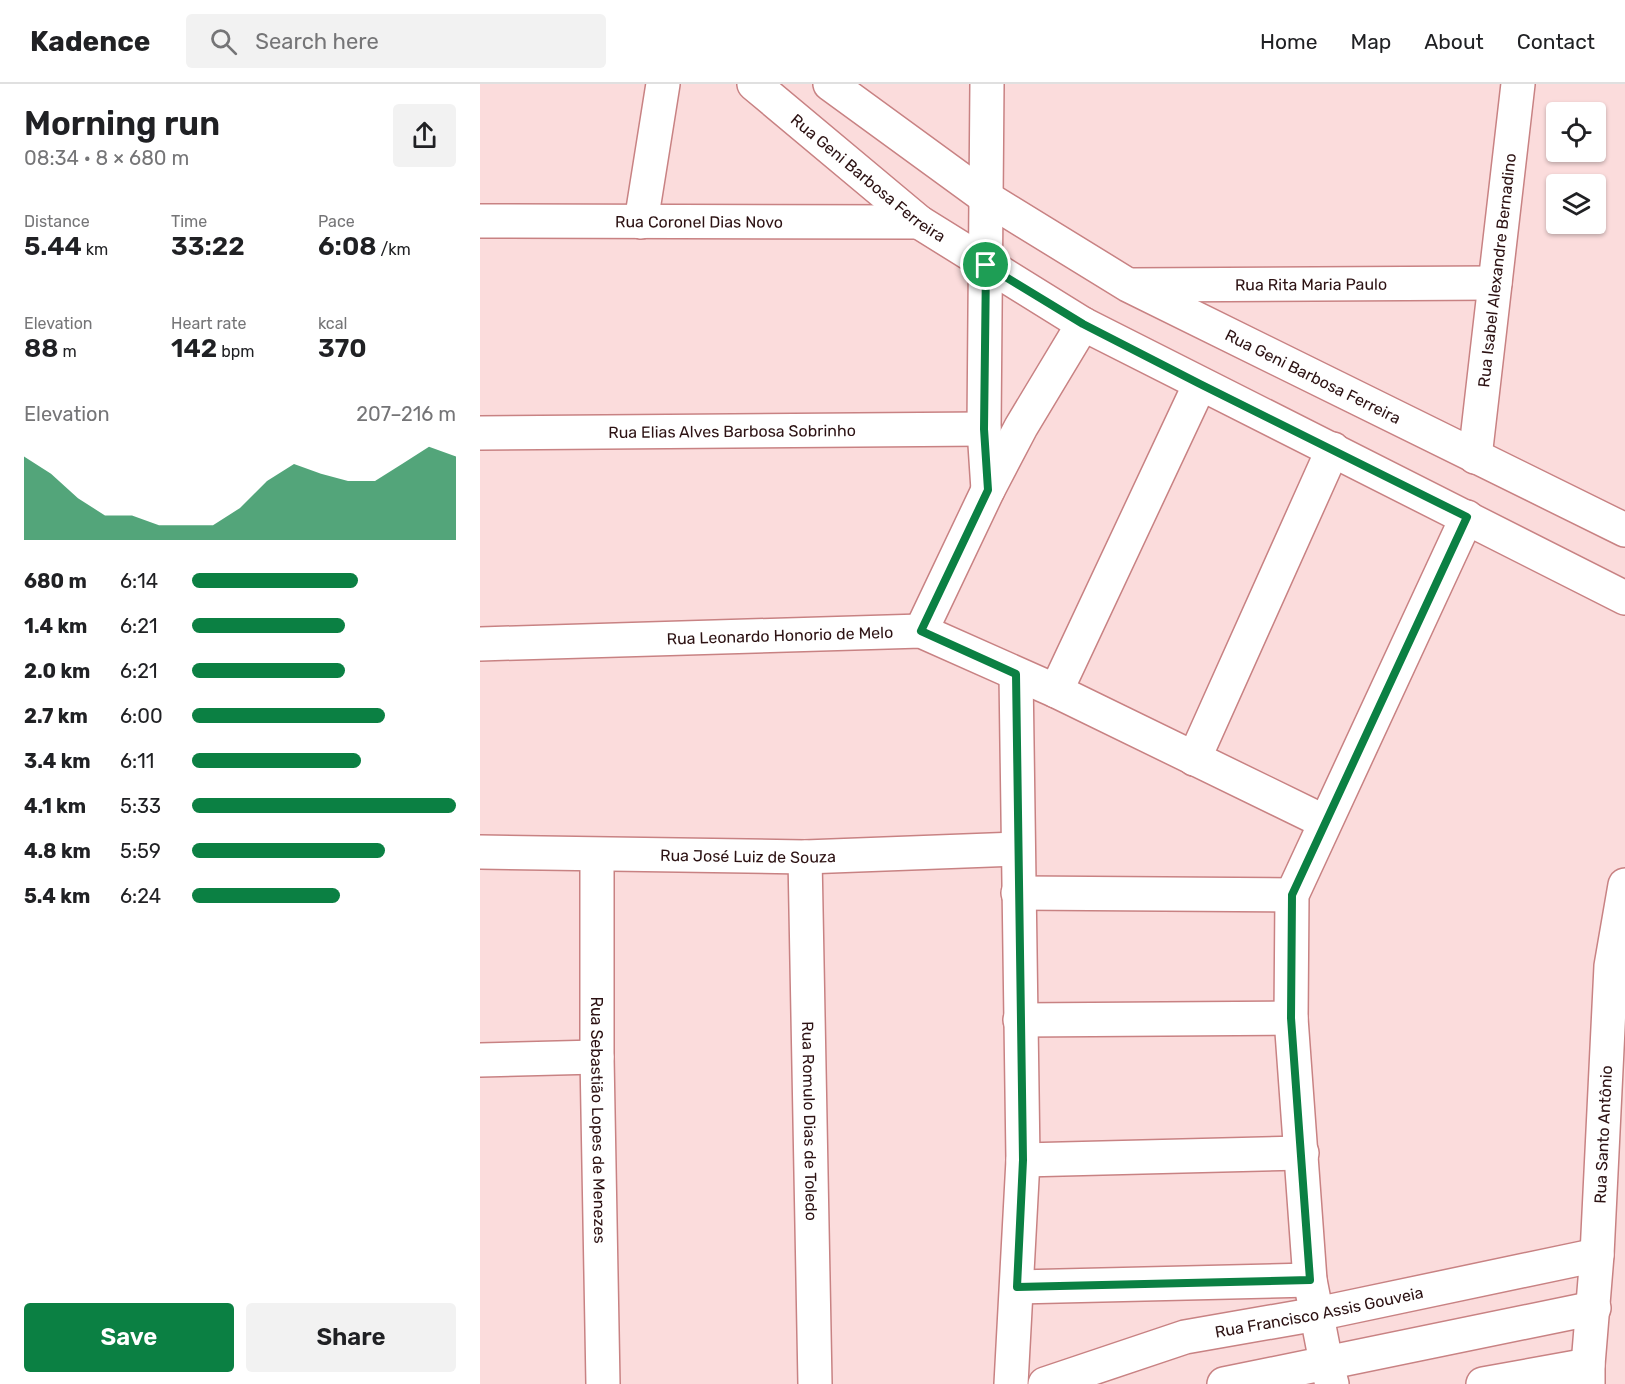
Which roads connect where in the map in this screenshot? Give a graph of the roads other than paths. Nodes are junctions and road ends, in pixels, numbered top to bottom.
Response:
1 (663, 84) edge
2 (754, 84) edge
3 (830, 84) edge
4 (987, 84) edge
5 (1518, 84) edge
6 (985, 197) junction
7 (480, 221) edge
8 (641, 222) junction
9 (919, 222) junction
10 (986, 265) junction
11 (1495, 283) junction
12 (1128, 285) junction
13 (1083, 324) junction
14 (1200, 384) junction
15 (984, 429) junction
16 (480, 434) edge
17 (1333, 449) junction
18 (1475, 457) junction
19 (988, 490) junction
20 (1467, 517) junction
21 (1625, 530) edge
22 (1625, 598) edge
23 (921, 631) junction
24 (480, 644) edge
25 (1016, 674) junction
26 (1056, 691) junction
27 (1194, 759) junction
28 (1325, 822) junction
29 (1017, 849) junction
30 (480, 852) edge
31 (597, 856) junction
32 (805, 857) junction
33 (1625, 885) edge
34 (1018, 893) junction
35 (1292, 895) junction
36 (1291, 1018) junction
37 (1020, 1020) junction
38 (597, 1057) junction
39 (480, 1060) edge
40 (1302, 1153) junction
41 (1023, 1160) junction
42 (1597, 1255) junction
43 (1310, 1280) junction
44 (1017, 1287) junction
45 (1593, 1308) junction
46 (1317, 1314) junction
47 (1329, 1373) edge
48 (1588, 1374) edge
49 (603, 1384) edge
50 (815, 1384) edge
51 (1011, 1384) edge
52 (1045, 1384) edge
53 (1224, 1384) edge
54 (1483, 1384) edge

1 - 8 street
2 - 9 street, Rua Geni Barbosa Ferreira
3 - 6 street, Rua Geni Barbosa Ferreira
4 - 6 street
5 - 11 street, Rua Isabel Alexandre Bernadino
6 - 10 street
6 - 12 street, Rua Geni Barbosa Ferreira
7 - 8 street, Rua Coronel Dias Novo
8 - 9 street, Rua Coronel Dias Novo
9 - 10 street, Rua Geni Barbosa Ferreira
10 - 13 street, Rua Geni Barbosa Ferreira
10 - 15 street
11 - 12 street, Rua Rita Maria Paulo
11 - 18 street, Rua Isabel Alexandre Bernadino
12 - 18 street, Rua Geni Barbosa Ferreira
13 - 14 street, Rua Geni Barbosa Ferreira
13 - 19 street
14 - 17 street, Rua Geni Barbosa Ferreira
14 - 26 street
15 - 16 street, Rua Elias Alves Barbosa Sobrinho
15 - 19 street
17 - 20 street, Rua Geni Barbosa Ferreira
17 - 27 street
18 - 21 street, Rua Geni Barbosa Ferreira
19 - 23 street
20 - 22 street, Rua Geni Barbosa Ferreira
20 - 28 street
23 - 24 street, Rua Leonardo Honorio de Melo
23 - 25 street, Rua Leonardo Honorio de Melo
25 - 26 street, Rua Leonardo Honorio de Melo
25 - 29 street
26 - 27 street, Rua Leonardo Honorio de Melo
27 - 28 street, Rua Leonardo Honorio de Melo
28 - 35 street
29 - 32 street, Rua José Luiz de Souza
29 - 34 street
30 - 31 street, Rua José Luiz de Souza
31 - 32 street, Rua José Luiz de Souza
31 - 38 street, Rua Sebastião Lopes de Menezes
32 - 50 street, Rua Romulo Dias de Toledo
33 - 42 street, Rua Santo Antônio
34 - 35 street
34 - 37 street
35 - 36 street
36 - 37 street
36 - 40 street
37 - 41 street
38 - 39 street
38 - 49 street, Rua Sebastião Lopes de Menezes
40 - 41 street
40 - 43 street
41 - 44 street
42 - 45 street, Rua Santo Antônio
42 - 46 street, Rua Francisco Assis Gouveia
43 - 44 street
43 - 46 street
44 - 51 street
45 - 47 street
45 - 48 street, Rua Santo Antônio
46 - 47 street
46 - 52 street, Rua Francisco Assis Gouveia
47 - 53 street
48 - 54 street

